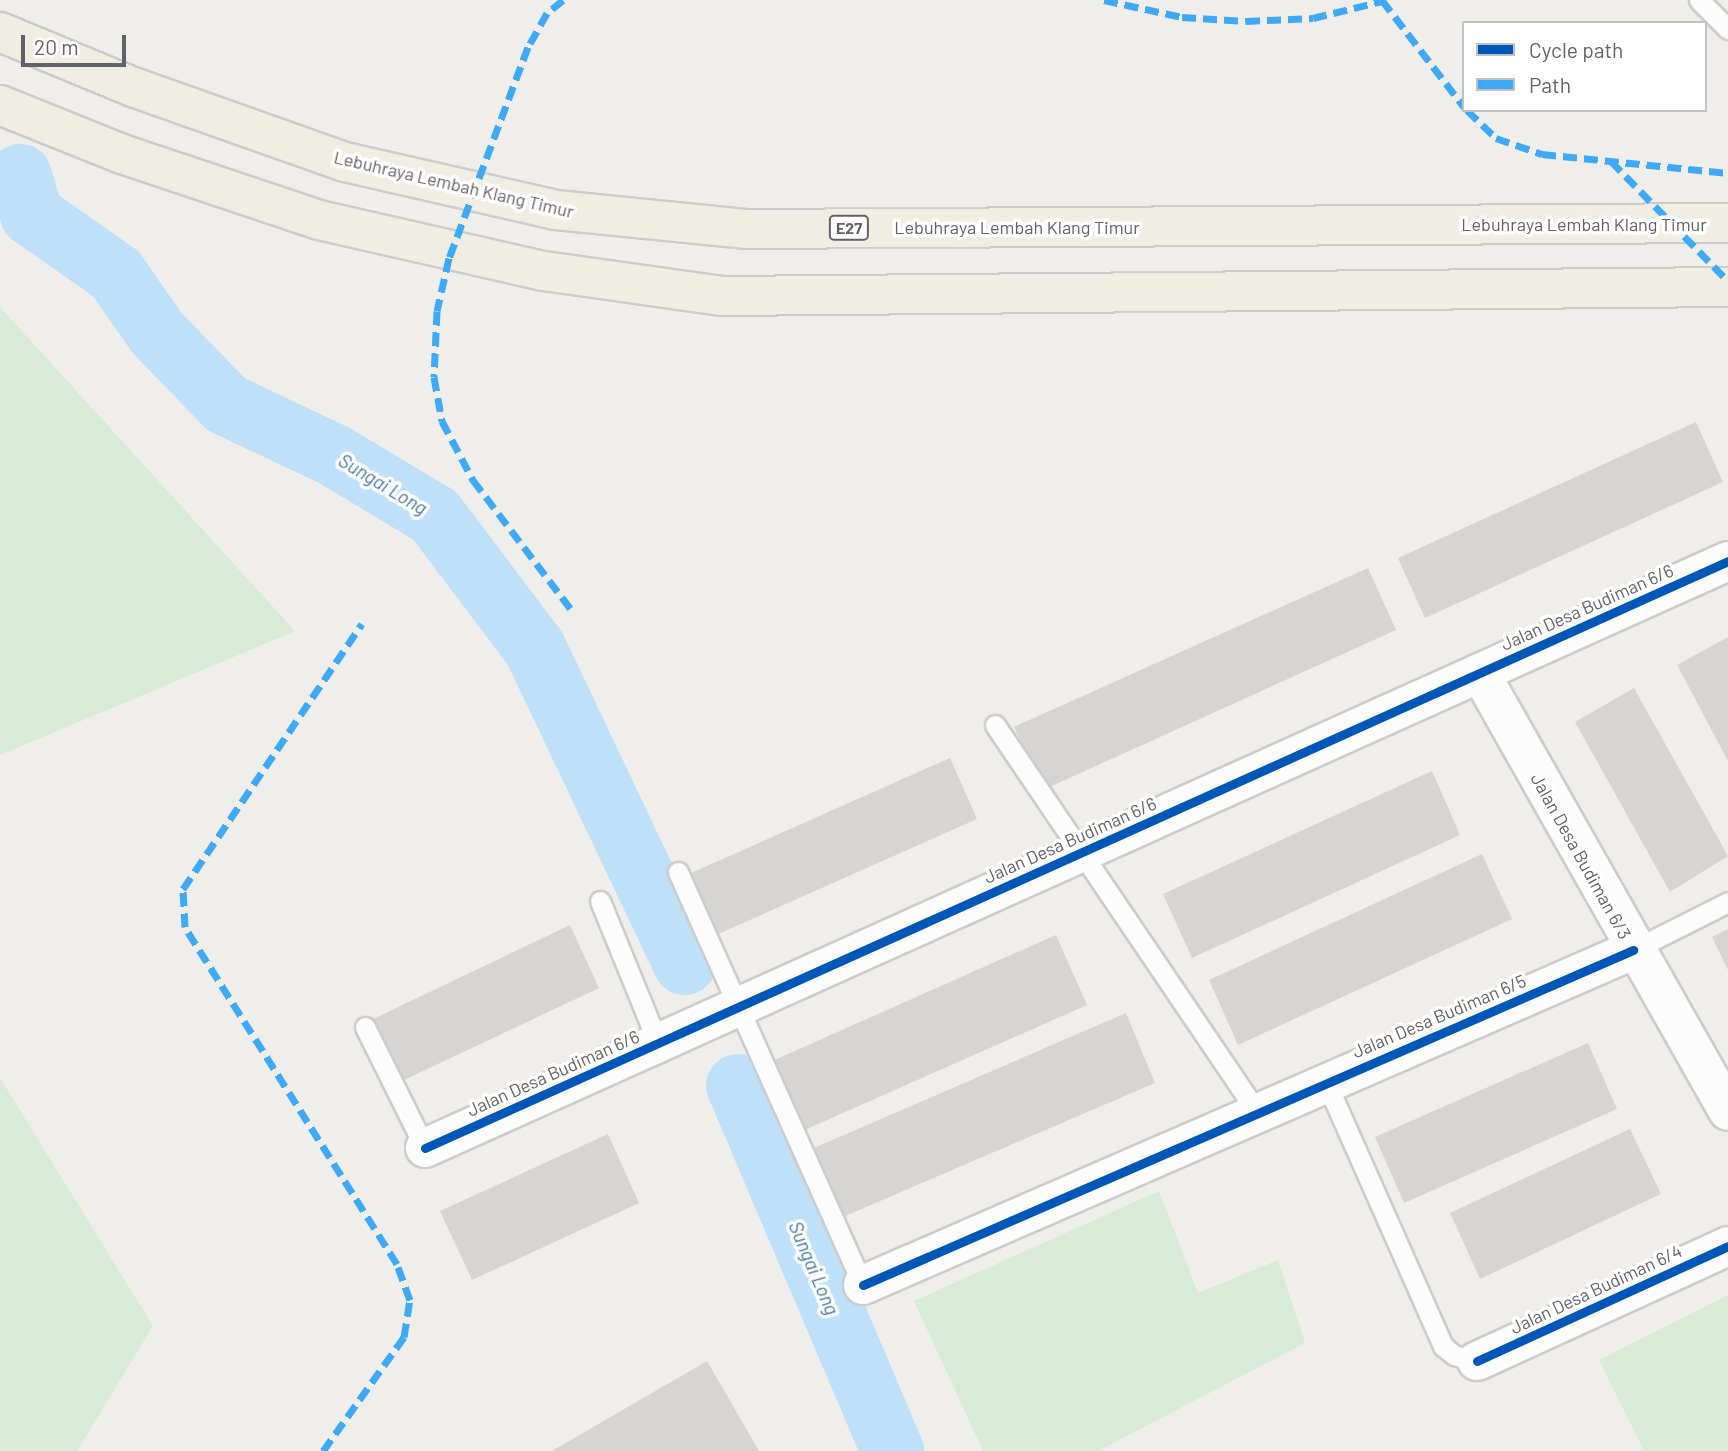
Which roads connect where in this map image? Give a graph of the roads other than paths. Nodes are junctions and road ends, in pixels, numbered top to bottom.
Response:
1 (1699, 0) edge
2 (1728, 29) edge
3 (0, 32) edge
4 (0, 105) edge
5 (1728, 223) edge
6 (1728, 287) edge
7 (1728, 561) edge
8 (1480, 673) junction
9 (995, 725) dead end
10 (1082, 852) junction
11 (678, 872) dead end
12 (600, 901) dead end
13 (1728, 902) edge
14 (1633, 950) junction
15 (738, 1007) junction
16 (365, 1027) dead end
17 (658, 1043) junction
18 (1326, 1082) junction
19 (1728, 1111) edge
20 (1257, 1112) junction
21 (425, 1148) joint
22 (1728, 1246) edge
23 (863, 1285) joint
24 (1477, 1361) joint

1 - 2 lane
3 - 5 highway, Lebuhraya Lembah Klang Timur / E27
4 - 6 highway
7 - 8 street, Jalan Desa Budiman 6/6
8 - 10 street, Jalan Desa Budiman 6/6
8 - 14 street, Jalan Desa Budiman 6/3
9 - 10 lane
10 - 15 street, Jalan Desa Budiman 6/6
10 - 20 lane
11 - 15 lane
12 - 17 lane
13 - 14 lane
14 - 18 street, Jalan Desa Budiman 6/5
14 - 19 street, Jalan Desa Budiman 6/3
15 - 17 street, Jalan Desa Budiman 6/6
15 - 23 lane
16 - 21 lane
17 - 21 street, Jalan Desa Budiman 6/6
18 - 20 street, Jalan Desa Budiman 6/5
18 - 24 lane
20 - 23 street, Jalan Desa Budiman 6/5
22 - 24 street, Jalan Desa Budiman 6/4

